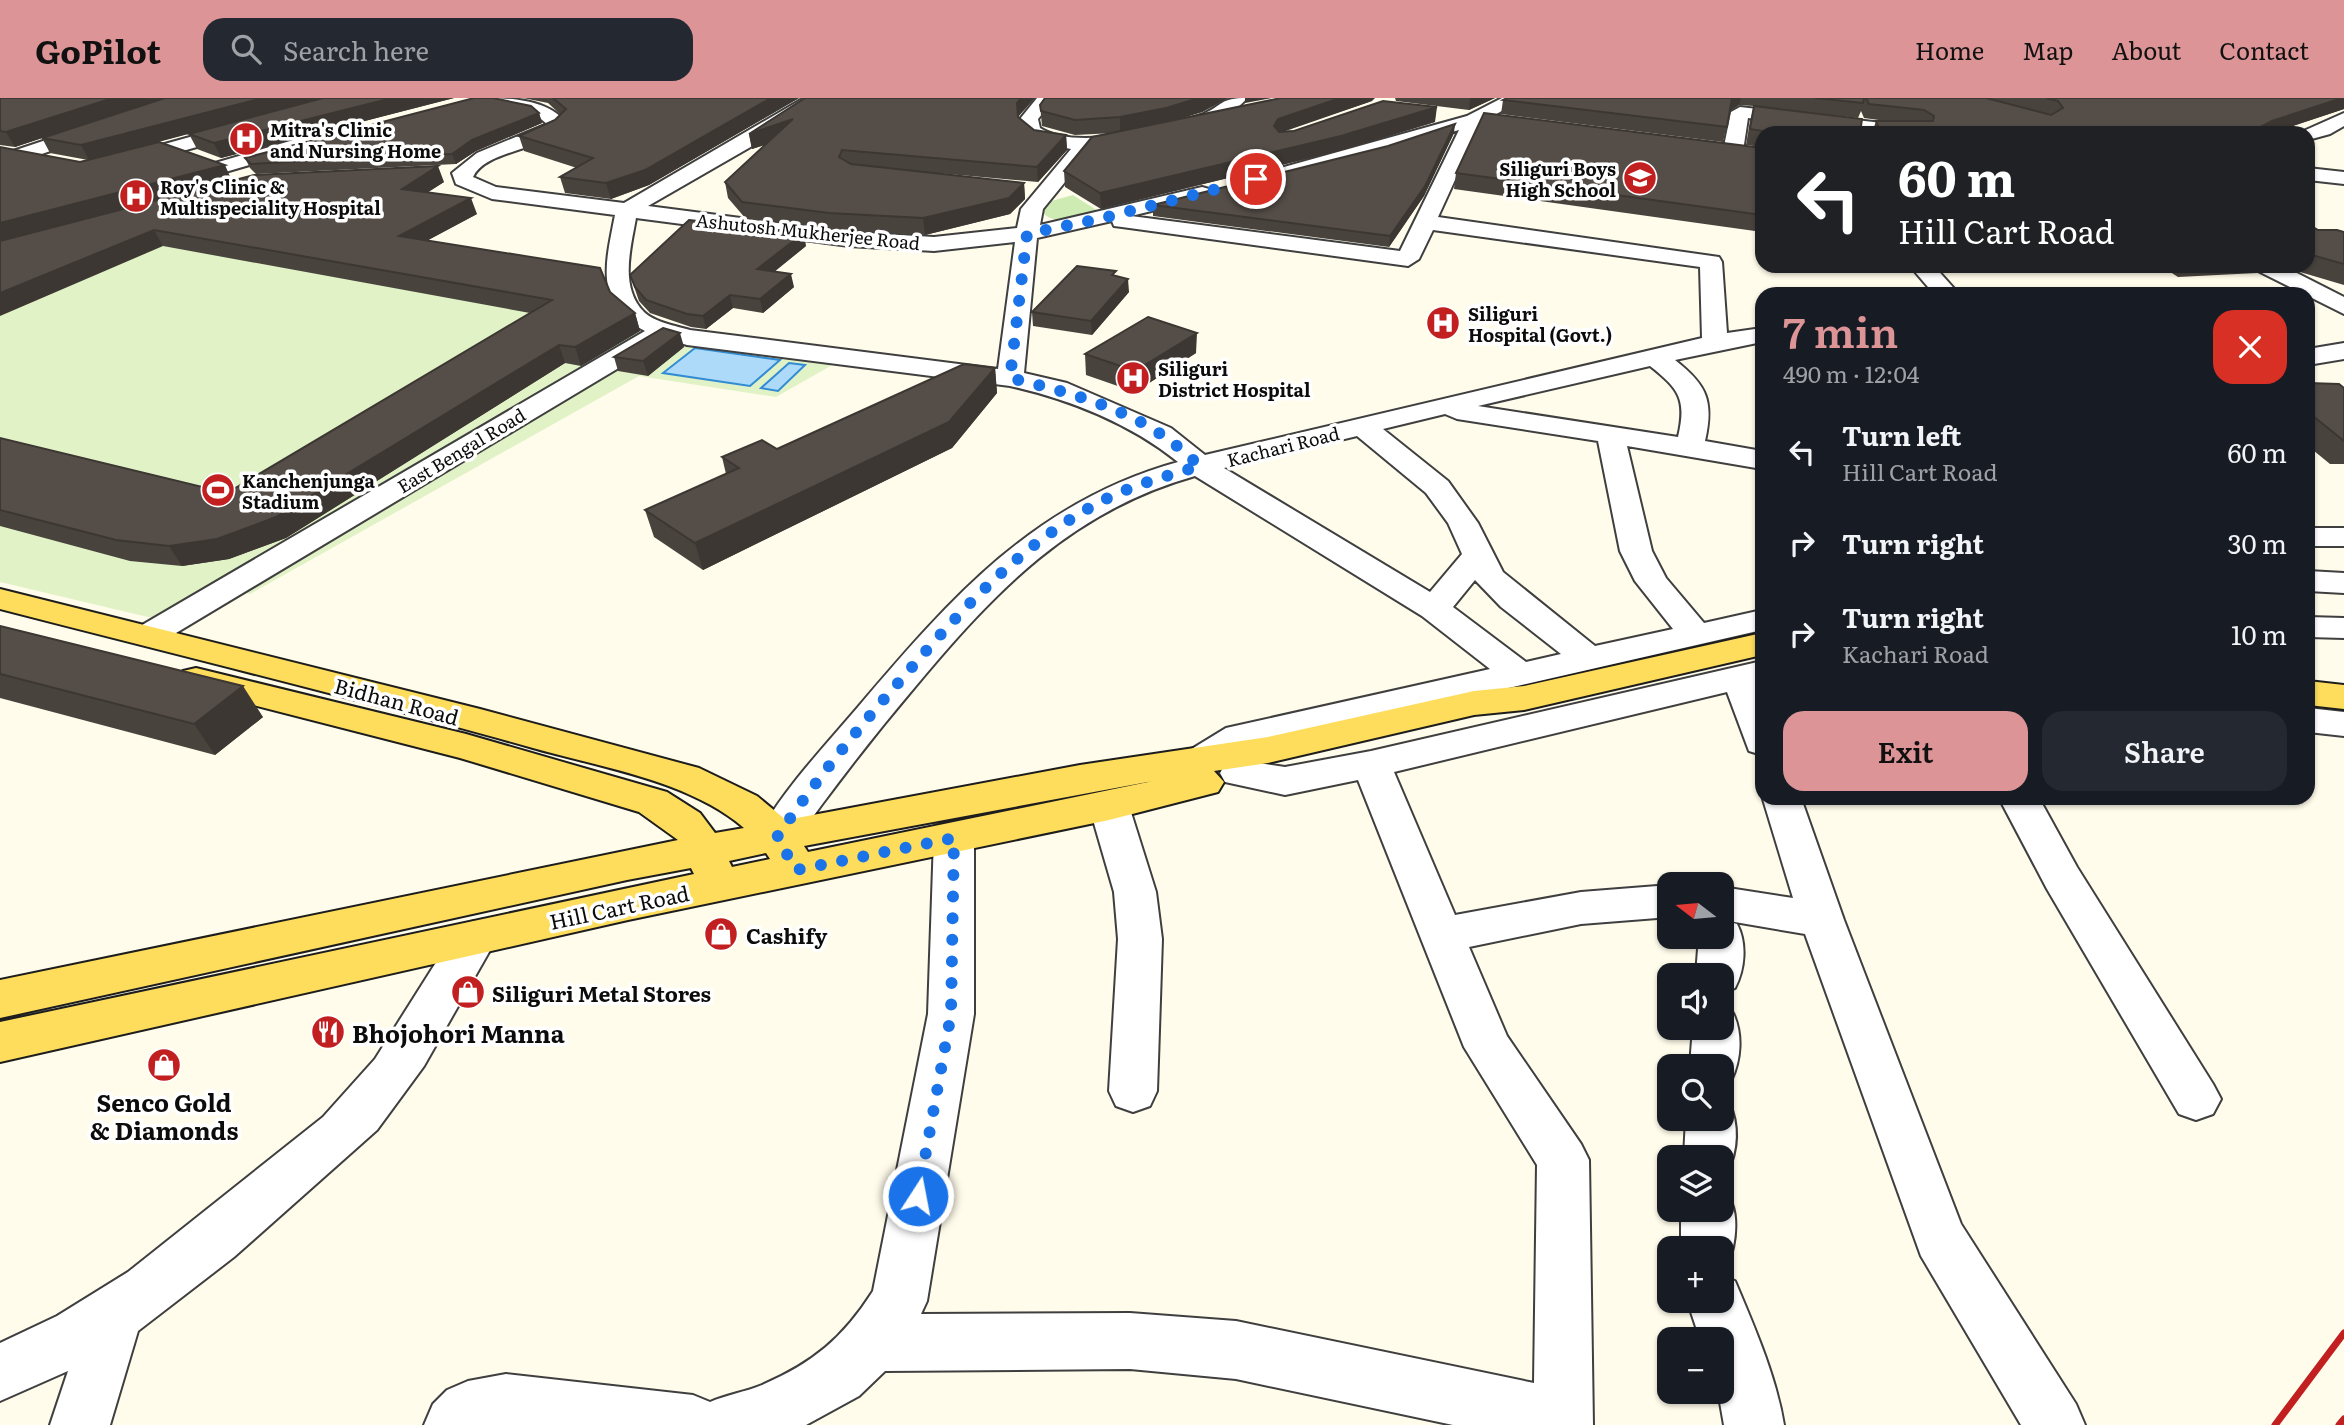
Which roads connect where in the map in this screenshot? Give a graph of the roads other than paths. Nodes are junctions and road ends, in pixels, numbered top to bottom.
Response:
1 (189, 98) edge
2 (563, 98) edge
3 (816, 98) edge
4 (1046, 98) edge
5 (1515, 98) edge
6 (482, 99) edge
7 (1243, 105) edge
8 (541, 110) junction
9 (1433, 114) dead end
10 (228, 115) edge
11 (2344, 118) edge
12 (1473, 120) junction
13 (1500, 123) edge
14 (1859, 126) edge
15 (2316, 132) edge
16 (2344, 135) edge
17 (319, 139) edge
18 (1085, 145) junction
19 (9, 154) edge
20 (1753, 154) edge
21 (53, 163) edge
22 (1038, 165) edge
23 (222, 167) junction
24 (1064, 167) junction
25 (2315, 175) edge
26 (247, 177) edge
27 (1265, 177) edge
28 (2344, 178) edge
29 (1224, 187) edge
30 (1016, 189) edge
31 (1044, 192) junction
32 (2319, 196) dead end
33 (2344, 198) edge
34 (627, 210) junction
35 (1103, 218) junction
36 (1425, 222) junction
37 (1027, 234) junction
38 (1928, 273) edge
39 (2279, 273) edge
40 (1940, 287) edge
41 (2306, 287) edge
42 (2315, 292) edge
43 (2344, 307) edge
44 (665, 330) junction
45 (1755, 336) edge
46 (1715, 343) junction
47 (2324, 354) edge
48 (1654, 357) junction
49 (2344, 364) edge
50 (1010, 378) junction
51 (1441, 408) junction
52 (1362, 426) junction
53 (1611, 437) junction
54 (1690, 445) junction
55 (1755, 459) edge
56 (1200, 466) junction
57 (2315, 537) edge
58 (2344, 537) edge
59 (1477, 557) junction
60 (2315, 581) edge
61 (2344, 583) edge
62 (0, 599) edge
63 (1434, 609) junction
64 (1755, 621) edge
65 (2315, 626) edge
66 (2344, 628) edge
67 (0, 630) edge
68 (1694, 633) junction
69 (149, 635) junction
70 (1755, 645) edge
71 (1588, 658) junction
72 (1751, 674) edge
73 (1521, 686) junction
74 (2315, 694) edge
75 (2344, 697) edge
76 (1755, 699) edge
77 (2315, 721) edge
78 (2344, 724) edge
79 (1247, 762) junction
80 (1371, 764) junction
81 (643, 783) junction
82 (1783, 805) edge
83 (2023, 805) edge
84 (1109, 806) junction
85 (954, 838) junction
86 (786, 853) junction
87 (712, 867) junction
88 (1657, 902) edge
89 (1734, 916) edge
90 (1822, 920) junction
91 (1441, 935) junction
92 (475, 938) junction
93 (0, 999) edge
94 (0, 1042) edge
95 (1133, 1091) dead end
96 (2196, 1099) dead end
97 (115, 1313) junction
98 (1720, 1313) edge
99 (873, 1343) junction
100 (0, 1372) edge
101 (753, 1421) edge
102 (1563, 1422) edge
103 (80, 1425) edge
104 (454, 1425) edge
105 (693, 1425) edge
106 (1754, 1425) edge
107 (2055, 1425) edge

1 - 19 street
2 - 8 street
3 - 34 street
4 - 18 street
5 - 12 street
6 - 8 street
7 - 18 street
8 - 34 street, Ashutosh Mukherjee Road
9 - 12 street
10 - 23 street
11 - 15 street
12 - 13 street
12 - 27 street
12 - 36 street
14 - 20 street
15 - 16 street
17 - 23 street
18 - 24 street
19 - 21 street
22 - 24 street
23 - 26 street
24 - 31 street
25 - 28 street
29 - 35 street, Ashutosh Mukherjee Road
30 - 31 street
31 - 37 street
32 - 33 street
34 - 37 street, Ashutosh Mukherjee Road
34 - 44 street
35 - 36 street
35 - 37 street, Ashutosh Mukherjee Road
36 - 46 street
37 - 50 street
38 - 40 street
39 - 41 street
42 - 43 street
44 - 50 street
44 - 69 street, East Bengal Road
45 - 46 street, Kachari Road
46 - 48 street, Kachari Road
47 - 49 street
48 - 51 street, Kachari Road
48 - 54 street
50 - 56 street
51 - 52 street, Kachari Road
51 - 53 street
52 - 56 street, Kachari Road
52 - 59 street
53 - 54 street
53 - 68 street
54 - 55 street
56 - 63 street
56 - 86 street, Kachari Road
57 - 58 street
59 - 63 street
59 - 71 street
60 - 61 street
62 - 69 main road, Bidhan Road
63 - 73 street
64 - 68 street
65 - 66 street
67 - 81 main road, Bidhan Road
68 - 71 street
69 - 81 main road, Bidhan Road
70 - 73 main road
71 - 73 street
72 - 76 street
72 - 80 street
73 - 79 main road
73 - 79 street
74 - 75 main road
77 - 78 street
79 - 80 street
79 - 84 main road, Hill Cart Road
79 - 86 main road, Hill Cart Road
80 - 91 street
81 - 86 main road, Bidhan Road
81 - 87 main road, Bidhan Road
82 - 90 street
83 - 96 street
84 - 85 main road, Hill Cart Road
84 - 95 street
85 - 86 main road, Hill Cart Road
85 - 99 street
86 - 87 main road, Hill Cart Road
87 - 92 main road, Hill Cart Road
87 - 93 main road, Hill Cart Road
88 - 91 street
89 - 90 street
90 - 107 street
91 - 102 street
92 - 94 main road, Hill Cart Road
92 - 97 street
97 - 100 street
97 - 103 street
98 - 106 street
99 - 101 street
99 - 102 street
104 - 105 street

